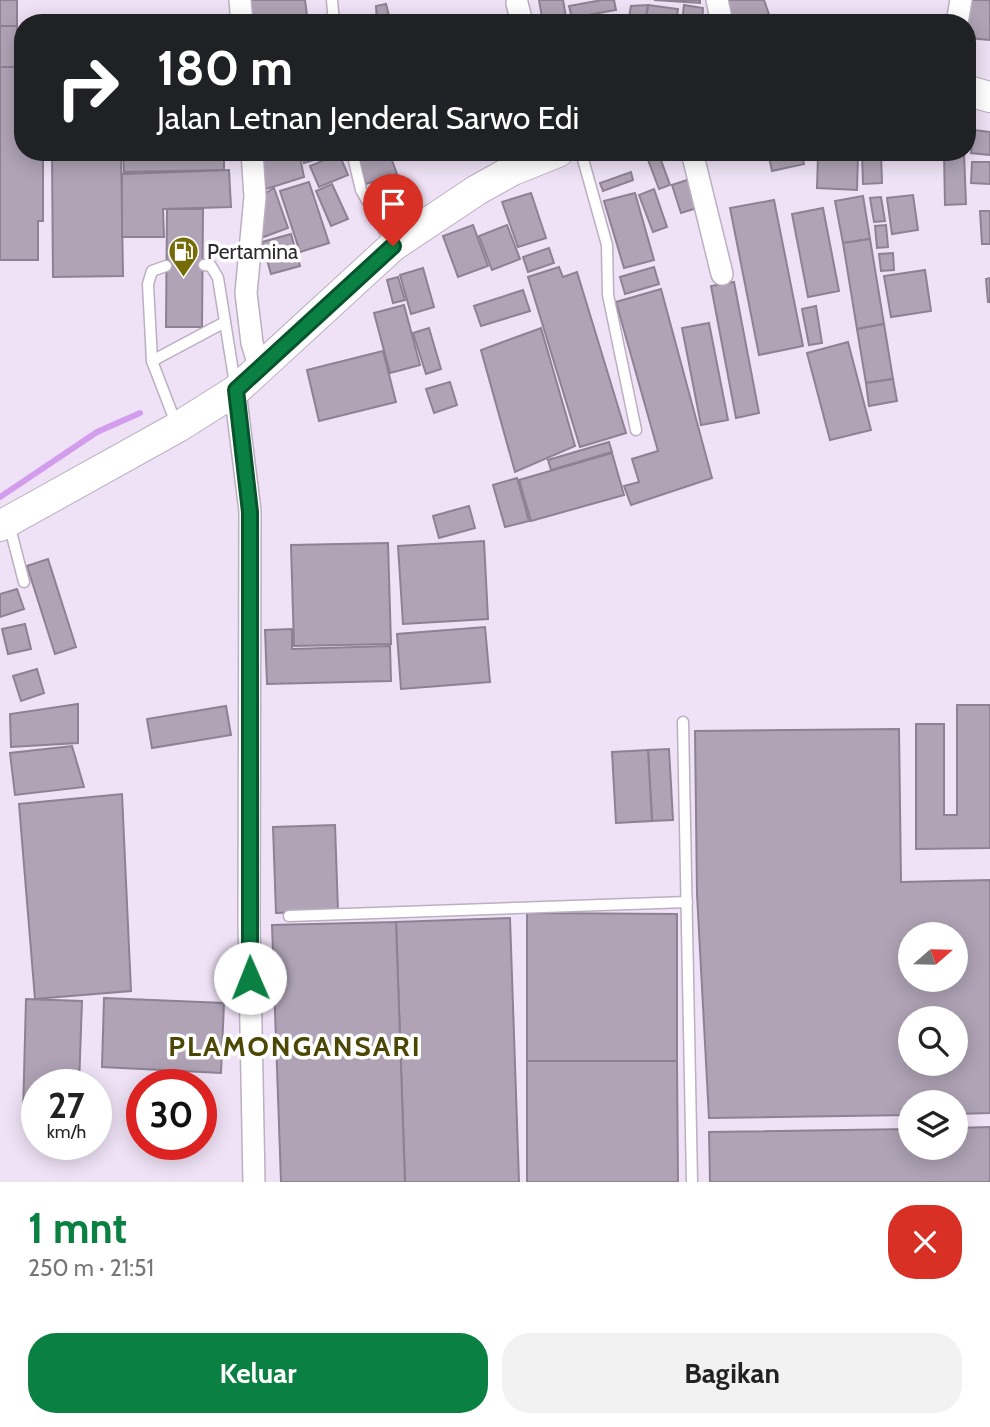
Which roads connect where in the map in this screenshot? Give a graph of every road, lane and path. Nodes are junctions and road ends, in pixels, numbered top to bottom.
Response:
1 (253, 161) edge
2 (354, 161) edge
3 (536, 161) edge
4 (584, 161) edge
5 (694, 161) edge
6 (393, 246) junction
7 (204, 265) dead end
8 (166, 266) dead end
9 (722, 274) dead end
10 (225, 323) junction
11 (152, 361) junction
12 (260, 369) junction
13 (236, 390) junction
14 (178, 427) junction
15 (636, 430) dead end
16 (4, 524) edge
17 (24, 582) dead end
18 (683, 722) dead end
19 (687, 902) junction
20 (289, 916) dead end
21 (254, 1182) edge
22 (692, 1182) edge

1 - 12 street
2 - 6 lane
3 - 6 main road
4 - 15 lane
5 - 9 street
6 - 12 main road
7 - 10 lane
8 - 11 lane
10 - 11 lane
10 - 13 lane
11 - 14 lane
12 - 13 main road
13 - 14 main road
13 - 21 street
14 - 16 main road
16 - 17 lane
18 - 19 lane
19 - 20 lane
19 - 22 lane

